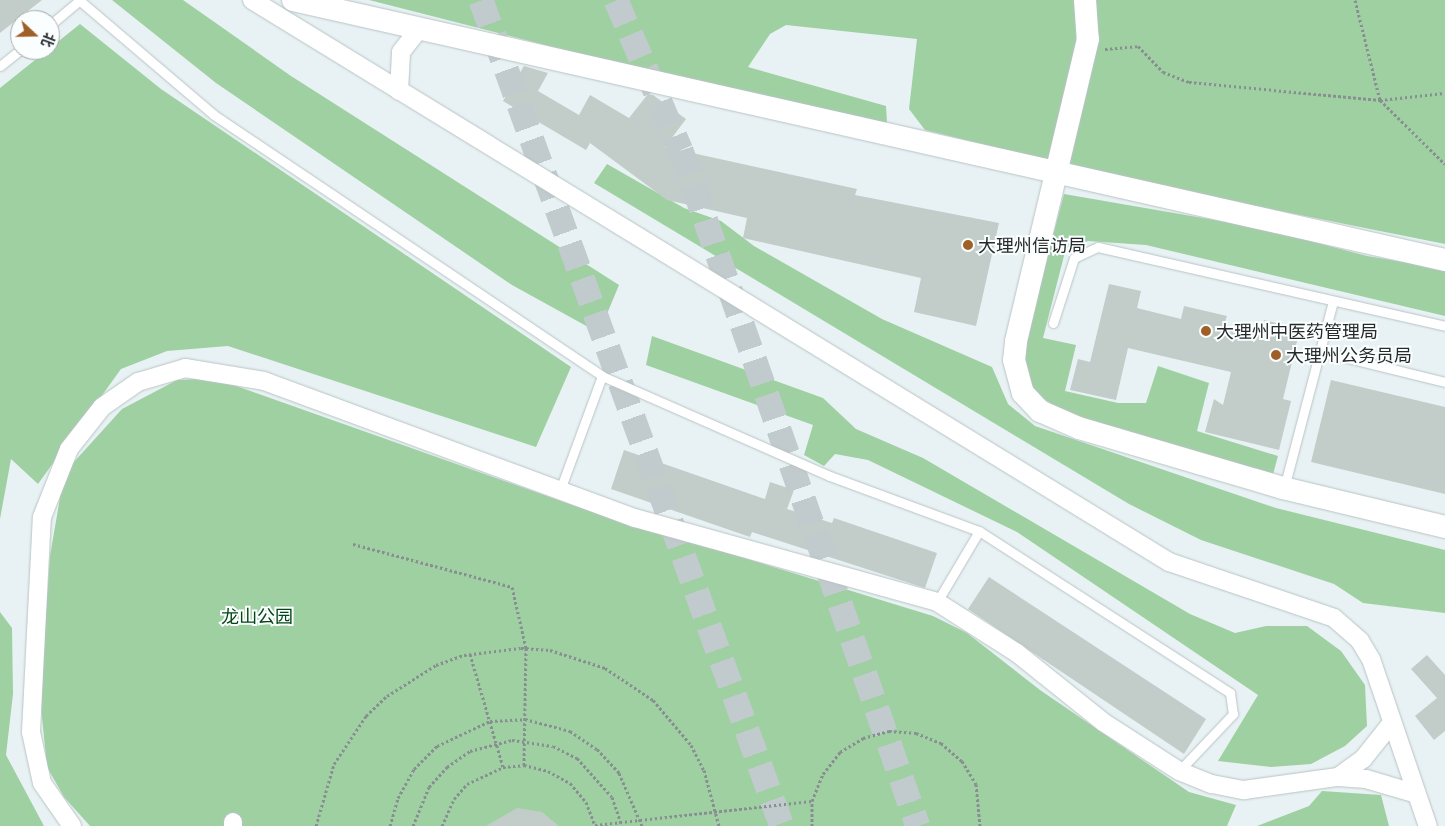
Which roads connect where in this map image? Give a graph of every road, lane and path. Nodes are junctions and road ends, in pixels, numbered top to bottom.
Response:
1 (79, 0) edge
2 (252, 0) edge
3 (293, 0) edge
4 (1086, 0) edge
5 (1355, 0) edge
6 (60, 16) edge
7 (419, 29) junction
8 (1085, 52) junction
9 (10, 58) edge
10 (0, 66) edge
11 (400, 91) junction
12 (1445, 93) edge
13 (1380, 100) junction
14 (1445, 164) edge
15 (1055, 172) junction
16 (1445, 260) edge
17 (1333, 301) junction
18 (1054, 323) dead end
19 (1445, 326) edge
20 (1319, 351) junction
21 (602, 376) junction
22 (1445, 382) edge
23 (1284, 488) junction
24 (560, 490) junction
25 (1445, 527) edge
26 (979, 532) junction
27 (354, 544) dead end
28 (937, 602) junction
29 (526, 648) junction
30 (470, 654) junction
31 (525, 719) junction
32 (490, 721) junction
33 (1390, 725) junction
34 (525, 741) junction
35 (496, 742) junction
36 (524, 765) junction
37 (503, 767) junction
38 (1179, 771) junction
39 (1338, 777) junction
40 (1414, 793) junction
41 (812, 801) junction
42 (716, 812) junction
43 (641, 820) junction
44 (621, 824) edge
45 (596, 825) edge
46 (72, 826) edge
47 (316, 826) edge
48 (390, 826) edge
49 (413, 826) edge
50 (442, 826) edge
51 (642, 826) edge
52 (719, 826) edge
53 (812, 826) edge
54 (980, 826) edge
55 (1428, 826) edge

1 - 6 lane
1 - 21 lane
2 - 11 street
3 - 7 street
4 - 8 street
5 - 13 path
7 - 11 street
7 - 15 street
8 - 13 path
8 - 15 street
9 - 10 lane
11 - 33 street
12 - 13 path
13 - 14 path
15 - 16 street
15 - 23 street
17 - 18 lane
17 - 19 lane
17 - 20 lane
20 - 22 lane
20 - 23 lane
21 - 24 lane
21 - 26 lane
23 - 25 street
24 - 28 street
24 - 46 street
26 - 28 lane
26 - 38 lane
27 - 29 path
28 - 38 street
29 - 30 path
29 - 31 path
29 - 42 path
30 - 32 path
30 - 47 path
31 - 32 path
31 - 34 path
31 - 43 path
32 - 35 path
32 - 48 path
33 - 39 street
33 - 40 street
34 - 35 path
34 - 36 path
34 - 44 path
35 - 37 path
35 - 49 path
36 - 37 path
36 - 45 path
37 - 50 path
38 - 39 street
39 - 40 street
40 - 55 street
41 - 42 path
41 - 53 path
41 - 54 path
42 - 43 path
42 - 52 path
43 - 44 path
43 - 51 path
44 - 45 path

